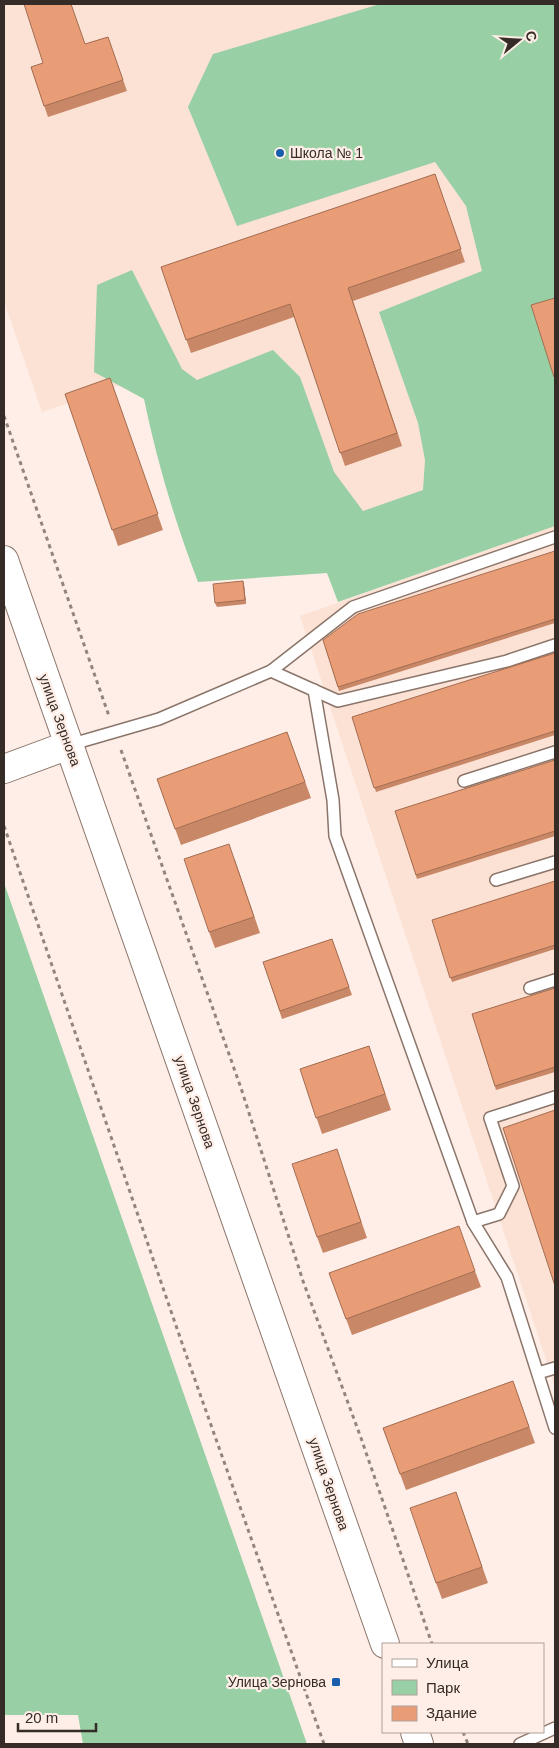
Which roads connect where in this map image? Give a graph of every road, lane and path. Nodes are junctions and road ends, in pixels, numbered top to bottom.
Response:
1 (4, 416) edge
2 (555, 537) edge
3 (4, 560) edge
4 (555, 645) edge
5 (271, 671) junction
6 (314, 690) junction
7 (115, 732) junction
8 (69, 745) junction
9 (555, 752) edge
10 (4, 769) edge
11 (464, 781) dead end
12 (4, 826) edge
13 (555, 862) edge
14 (496, 880) dead end
15 (555, 980) edge
16 (530, 988) dead end
17 (555, 1097) edge
18 (473, 1222) junction
19 (555, 1368) edge
20 (538, 1373) junction
21 (555, 1428) edge
22 (385, 1643) edge
23 (432, 1643) edge
24 (555, 1728) edge
25 (324, 1744) edge
26 (520, 1744) edge

1 - 7 path
2 - 5 lane
3 - 8 main road, улица Зернова
4 - 6 lane
5 - 6 lane
5 - 7 lane
6 - 18 lane
7 - 8 lane
7 - 23 path
8 - 10 main road
8 - 22 main road, улица Зернова
9 - 11 lane
12 - 25 path
13 - 14 lane
15 - 16 lane
17 - 18 lane
18 - 20 lane
19 - 20 lane
20 - 21 lane
24 - 26 lane

